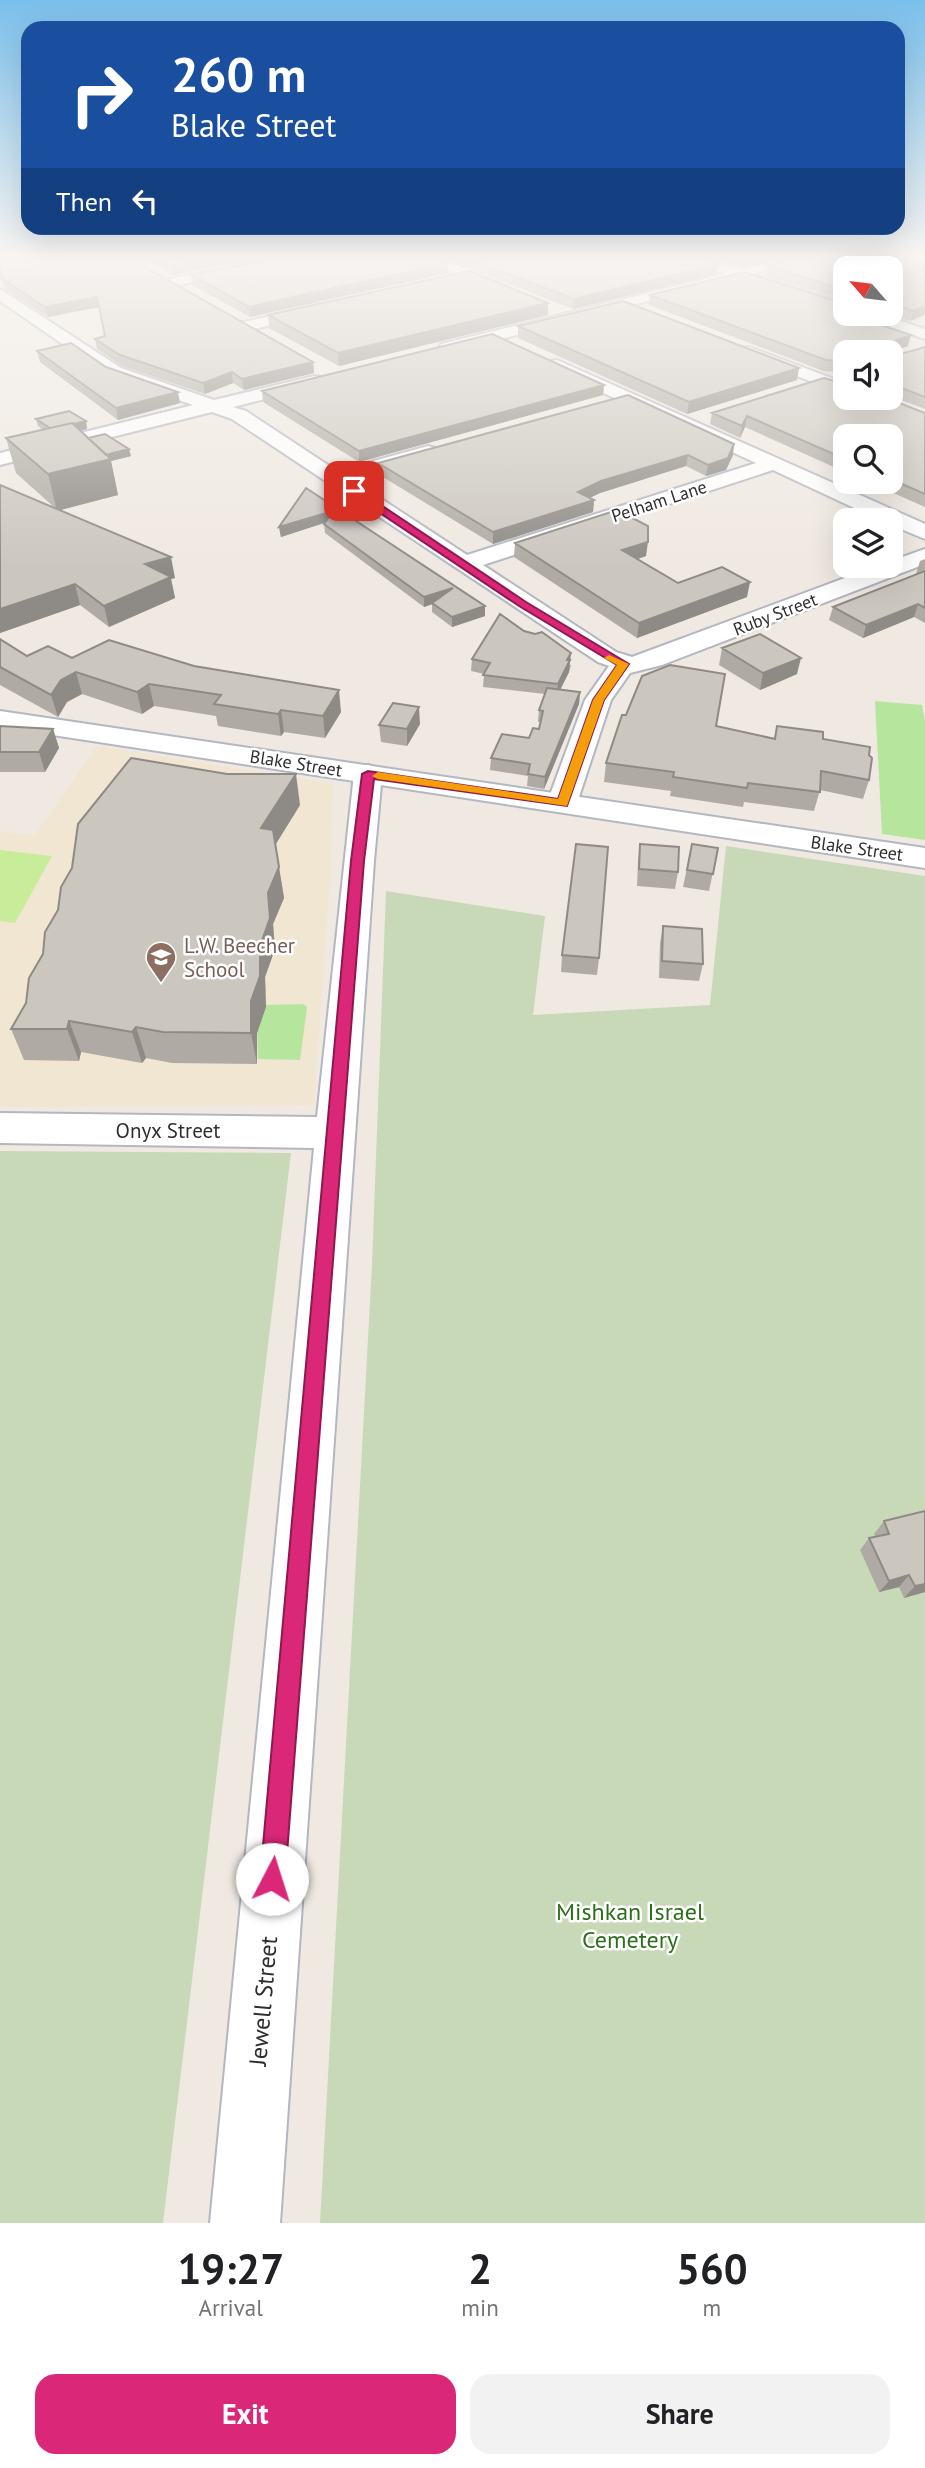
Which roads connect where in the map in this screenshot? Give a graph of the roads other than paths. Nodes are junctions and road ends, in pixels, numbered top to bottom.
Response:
1 (99, 362) edge
2 (550, 362) edge
3 (775, 362) edge
4 (325, 369) dead end
5 (833, 377) edge
6 (823, 380) junction
7 (833, 384) edge
8 (797, 388) edge
9 (629, 397) junction
10 (600, 405) edge
11 (215, 406) junction
12 (706, 416) dead end
13 (686, 423) junction
14 (453, 445) edge
15 (0, 459) edge
16 (775, 463) junction
17 (333, 478) junction
18 (925, 532) edge
19 (925, 556) edge
20 (463, 564) junction
21 (624, 664) junction
22 (0, 719) edge
23 (368, 774) junction
24 (562, 803) junction
25 (925, 858) edge
26 (0, 1128) edge
27 (337, 1133) junction
28 (245, 2223) edge

1 - 11 street
2 - 9 street
3 - 6 street
4 - 11 street
5 - 6 street
6 - 7 street
6 - 8 street
9 - 10 street
9 - 13 street
11 - 15 street
11 - 17 street
12 - 13 street
13 - 16 street
14 - 17 street
16 - 18 street
16 - 20 street, Pelham Lane
17 - 20 street
19 - 21 street, Ruby Street
20 - 21 street
21 - 24 street
22 - 23 street, Blake Street
23 - 24 street, Blake Street
23 - 27 street, Jewell Street
24 - 25 street, Blake Street
26 - 27 street, Onyx Street
27 - 28 street, Jewell Street

